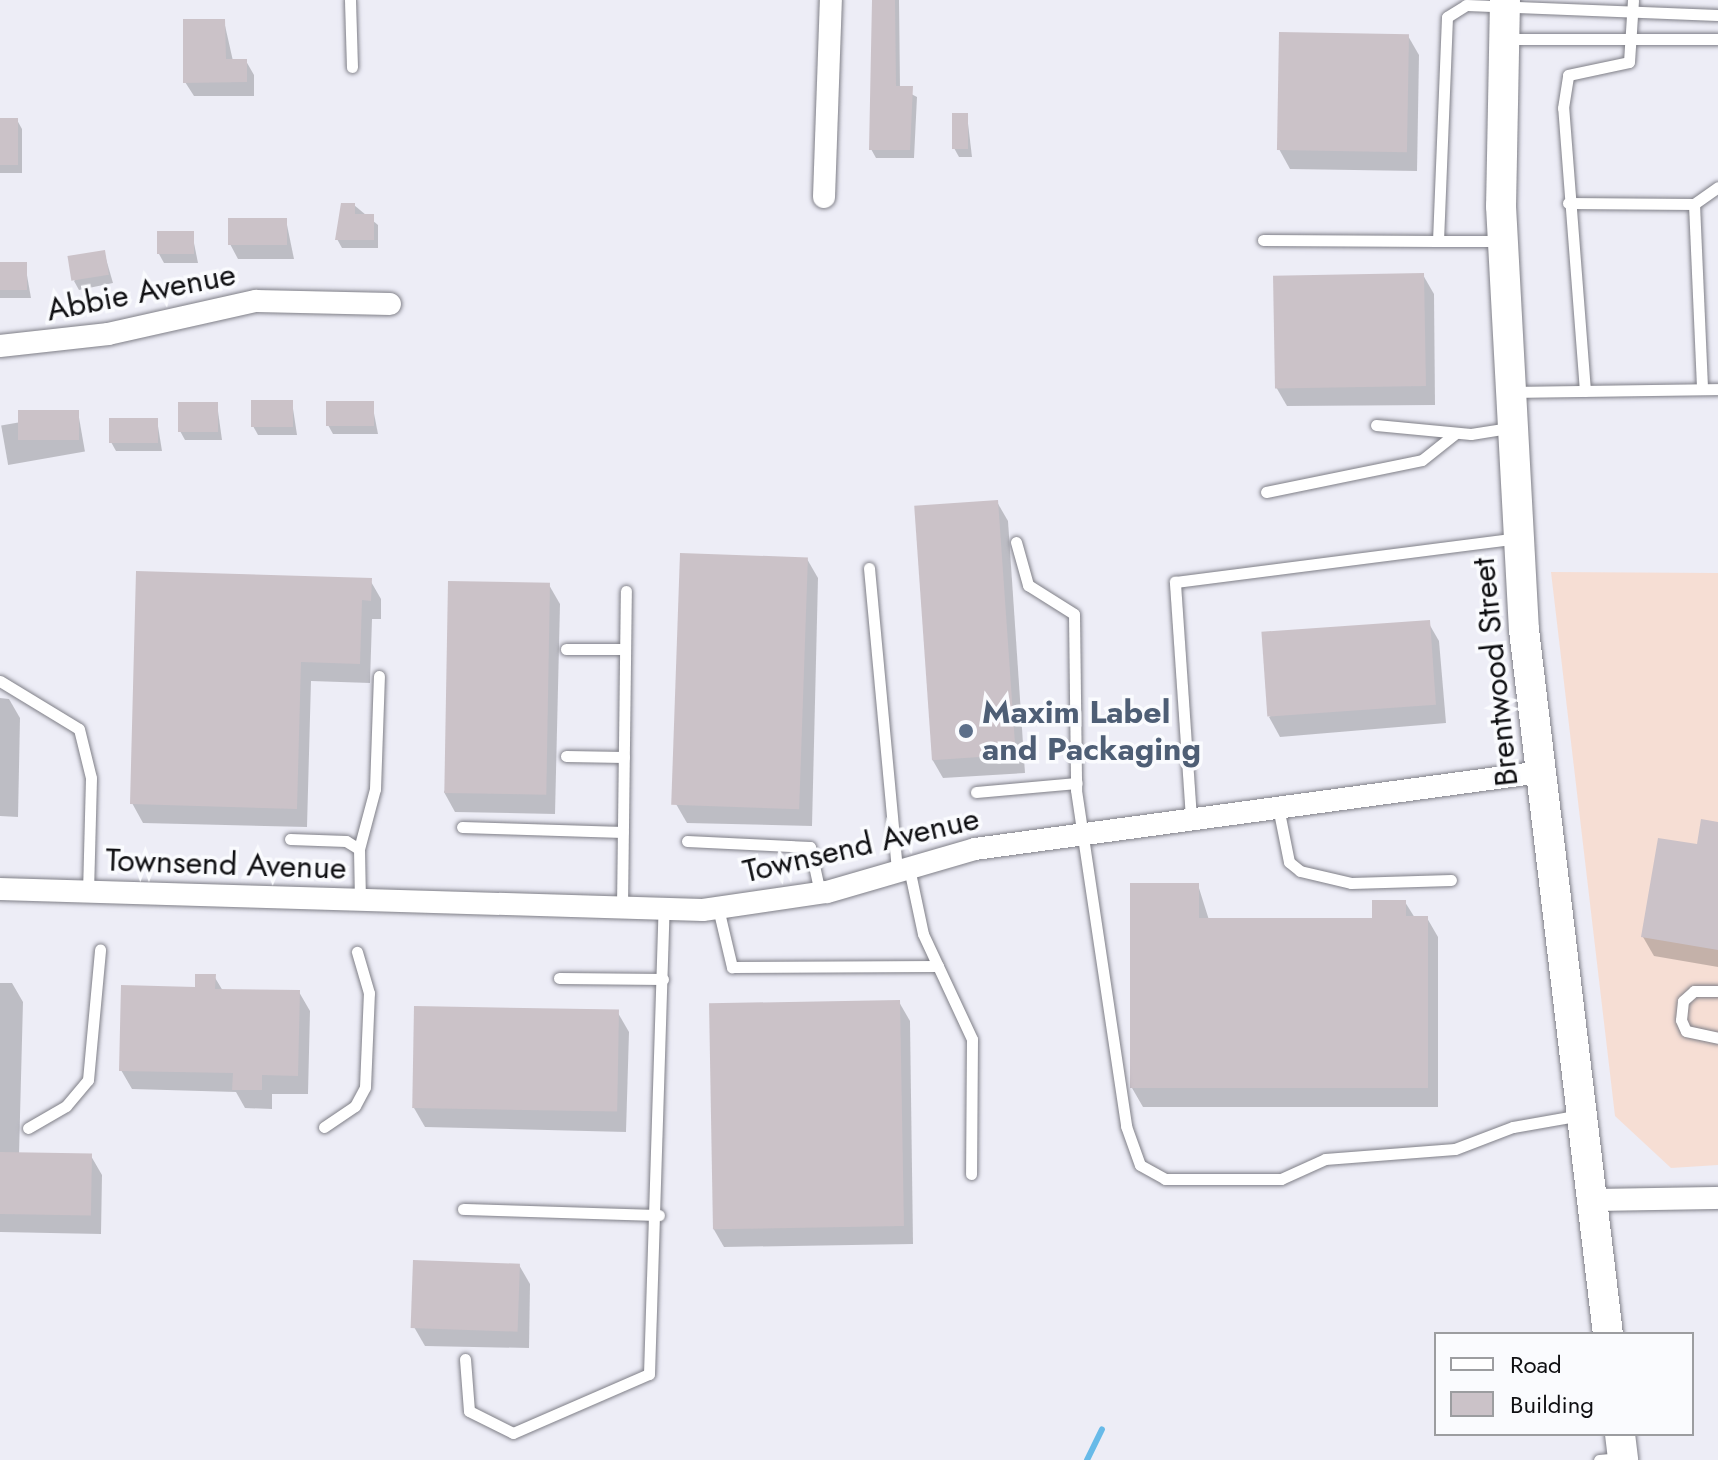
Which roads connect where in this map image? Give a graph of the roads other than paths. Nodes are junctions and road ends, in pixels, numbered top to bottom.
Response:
1 (350, 0) edge
2 (831, 0) edge
3 (1505, 4) edge
4 (1633, 6) edge
5 (1718, 15) edge
6 (1504, 39) junction
7 (1632, 39) junction
8 (1718, 39) edge
9 (352, 67) dead end
10 (1718, 187) edge
11 (824, 197) dead end
12 (1568, 203) junction
13 (1694, 204) junction
14 (1263, 240) dead end
15 (1438, 241) junction
16 (1503, 241) junction
17 (390, 304) dead end
18 (0, 346) edge
19 (1702, 389) junction
20 (1718, 389) edge
21 (1585, 391) junction
22 (1508, 392) junction
23 (1376, 425) dead end
24 (1510, 427) junction
25 (1456, 433) junction
26 (1266, 492) dead end
27 (1518, 538) junction
28 (1016, 542) dead end
29 (869, 568) dead end
30 (626, 591) dead end
31 (566, 649) dead end
32 (625, 649) junction
33 (379, 676) dead end
34 (0, 681) edge
35 (566, 756) dead end
36 (624, 757) junction
37 (1541, 772) junction
38 (1077, 783) junction
39 (976, 792) dead end
40 (1278, 807) junction
41 (1191, 818) junction
42 (462, 827) dead end
43 (623, 832) junction
44 (1085, 833) junction
45 (290, 839) dead end
46 (687, 841) dead end
47 (359, 849) junction
48 (903, 870) junction
49 (1451, 880) dead end
50 (0, 889) edge
51 (88, 891) junction
52 (820, 893) junction
53 (360, 900) junction
54 (622, 908) junction
55 (718, 908) junction
56 (664, 909) junction
57 (100, 950) dead end
58 (357, 952) dead end
59 (938, 966) junction
60 (559, 978) dead end
61 (663, 979) junction
62 (1718, 991) edge
63 (1718, 1038) edge
64 (1581, 1114) junction
65 (324, 1127) dead end
66 (28, 1128) dead end
67 (971, 1174) dead end
68 (1718, 1198) edge
69 (1592, 1200) junction
70 (463, 1209) dead end
71 (659, 1215) junction
72 (1608, 1332) edge
73 (465, 1359) dead end

1 - 9 lane
2 - 11 street
3 - 4 lane
3 - 6 main road, Brentwood Street
3 - 15 lane
4 - 5 lane
4 - 7 lane
6 - 7 lane
6 - 16 main road, Brentwood Street
7 - 8 lane
7 - 12 lane
10 - 13 lane
12 - 13 lane
12 - 21 lane
13 - 19 lane
14 - 15 lane
15 - 16 lane
16 - 22 main road, Brentwood Street
17 - 18 street, Abbie Avenue
19 - 20 lane
19 - 21 lane
21 - 22 lane
22 - 24 main road, Brentwood Street
23 - 25 lane
24 - 25 lane
24 - 27 main road, Brentwood Street
25 - 26 lane
27 - 37 main road, Brentwood Street
27 - 41 lane
28 - 38 lane
29 - 48 lane
30 - 32 lane
31 - 32 lane
32 - 36 lane
33 - 47 lane
34 - 51 lane
35 - 36 lane
36 - 43 lane
37 - 40 street, Townsend Avenue
37 - 64 main road, Brentwood Street
38 - 39 lane
38 - 44 lane
40 - 41 street, Townsend Avenue
40 - 49 lane
41 - 44 street, Townsend Avenue
42 - 43 lane
43 - 54 lane
44 - 48 street, Townsend Avenue
44 - 64 lane
45 - 47 lane
46 - 52 lane
47 - 53 lane
48 - 52 street, Townsend Avenue
48 - 59 lane
50 - 51 street, Townsend Avenue
51 - 53 street, Townsend Avenue
52 - 55 street, Townsend Avenue
53 - 54 street, Townsend Avenue
54 - 56 street, Townsend Avenue
55 - 56 street, Townsend Avenue
55 - 59 lane
56 - 61 lane
57 - 66 lane
58 - 65 lane
59 - 67 lane
60 - 61 lane
61 - 71 lane
62 - 63 lane
64 - 69 main road, Brentwood Street
68 - 69 street
69 - 72 main road, Brentwood Street
70 - 71 lane
71 - 73 lane

